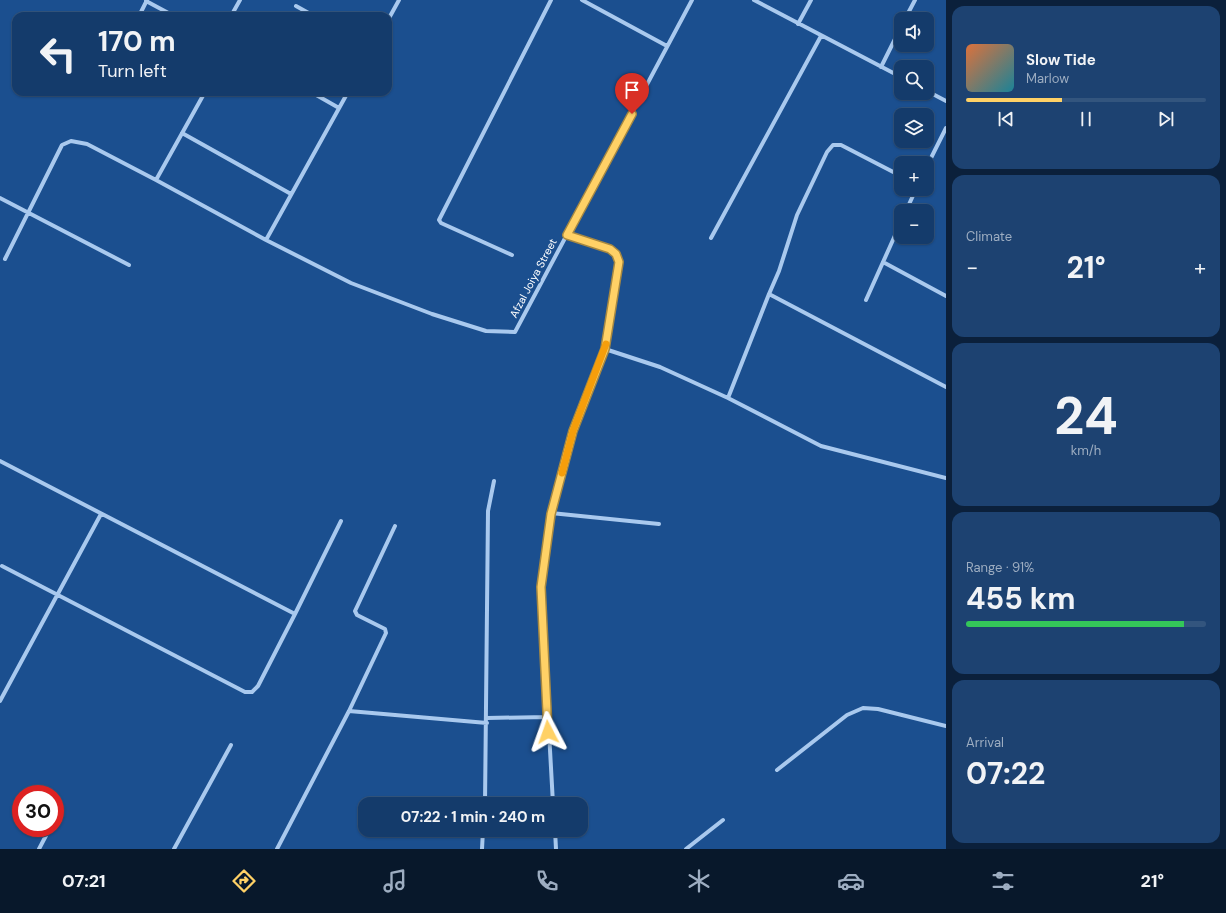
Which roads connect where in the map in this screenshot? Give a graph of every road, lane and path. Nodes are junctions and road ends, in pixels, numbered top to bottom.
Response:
1 (147, 0) edge
2 (240, 0) edge
3 (399, 0) edge
4 (551, 0) edge
5 (582, 0) edge
6 (692, 0) edge
7 (754, 0) edge
8 (810, 0) edge
9 (915, 0) edge
10 (296, 6) dead end
11 (140, 12) edge
12 (167, 12) edge
13 (233, 12) edge
14 (307, 12) edge
15 (909, 12) edge
16 (392, 13) edge
17 (798, 24) junction
18 (821, 36) junction
19 (894, 41) edge
20 (667, 46) junction
21 (881, 67) junction
22 (894, 74) edge
23 (934, 95) edge
24 (203, 96) edge
25 (318, 96) edge
26 (346, 96) edge
27 (946, 101) edge
28 (339, 108) junction
29 (946, 128) edge
30 (182, 133) junction
31 (932, 156) edge
32 (894, 172) edge
33 (156, 180) junction
34 (291, 194) junction
35 (0, 198) edge
36 (28, 212) junction
37 (567, 235) junction
38 (711, 238) dead end
39 (894, 238) edge
40 (266, 240) junction
41 (512, 255) dead end
42 (5, 259) dead end
43 (883, 262) junction
44 (129, 265) dead end
45 (768, 294) junction
46 (946, 296) edge
47 (866, 300) dead end
48 (605, 349) junction
49 (946, 387) edge
50 (728, 398) junction
51 (0, 461) edge
52 (946, 478) edge
53 (494, 481) dead end
54 (101, 514) junction
55 (551, 514) junction
56 (341, 521) dead end
57 (659, 524) dead end
58 (395, 526) dead end
59 (2, 566) dead end
60 (58, 594) junction
61 (295, 614) junction
62 (0, 701) edge
63 (349, 711) junction
64 (487, 718) junction
65 (547, 718) junction
66 (487, 723) junction
67 (946, 726) edge
68 (231, 745) dead end
69 (778, 770) dead end
70 (485, 797) edge
71 (553, 797) edge
72 (723, 820) dead end
73 (45, 837) edge
74 (483, 837) edge
75 (555, 837) edge
76 (39, 849) edge
77 (174, 849) edge
78 (277, 849) edge
79 (482, 849) edge
80 (556, 849) edge
81 (686, 849) edge

1 - 11 street
1 - 12 street
2 - 13 street
3 - 16 street
4 - 41 street
5 - 20 street
6 - 20 street, Afzal Joiya Street
7 - 17 street
8 - 17 street
9 - 15 street
10 - 14 street
17 - 18 street
18 - 21 street
18 - 38 street
19 - 21 street
20 - 37 street, Afzal Joiya Street
21 - 22 street
23 - 27 street
24 - 30 street
25 - 28 street
26 - 28 street
28 - 34 street
29 - 31 street
30 - 33 street
30 - 34 street
32 - 45 street
33 - 36 street
33 - 40 street
34 - 40 street
35 - 36 street
36 - 42 street
36 - 44 street
37 - 40 street, Afzal Joiya Street
37 - 48 street
39 - 43 street
43 - 46 street
43 - 47 street
45 - 49 street
45 - 50 street
48 - 50 street
48 - 55 street
50 - 52 street
51 - 54 street
53 - 64 street
54 - 60 street
54 - 61 street
55 - 57 street
55 - 65 street
56 - 61 street
58 - 63 street
59 - 60 street
60 - 61 street
60 - 62 street
63 - 66 street
63 - 78 street
64 - 65 street
64 - 66 street
65 - 71 street
66 - 70 street
67 - 69 street
68 - 77 street
72 - 81 street
73 - 76 street
74 - 79 street
75 - 80 street

